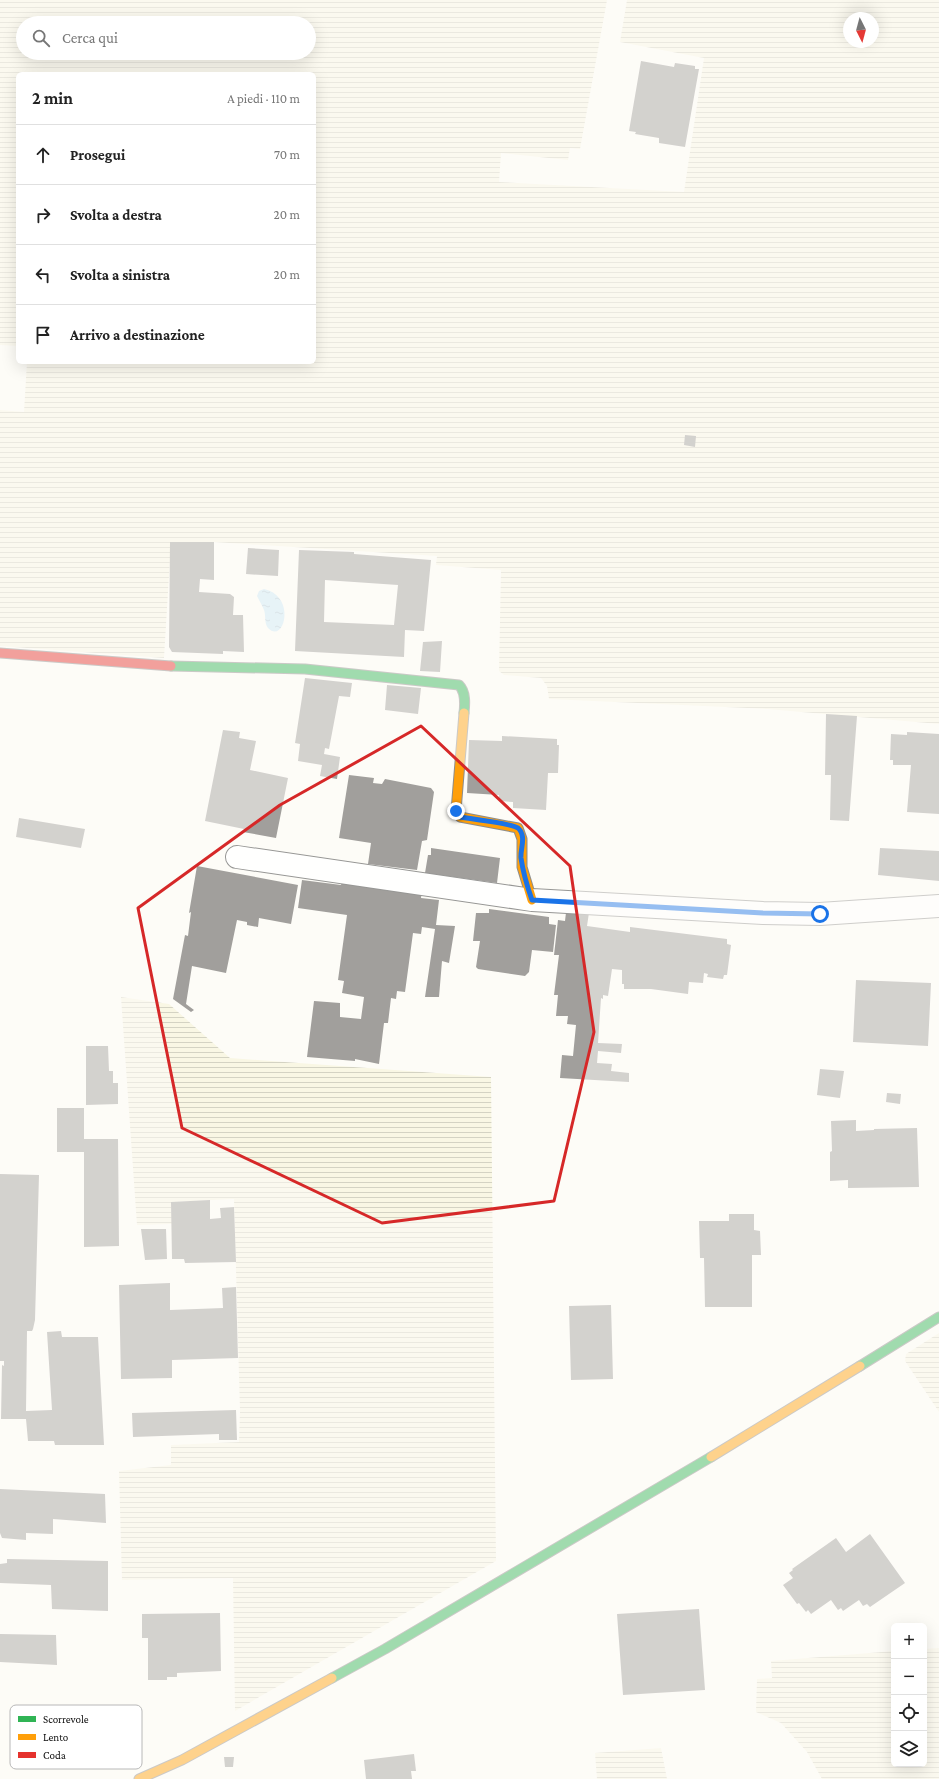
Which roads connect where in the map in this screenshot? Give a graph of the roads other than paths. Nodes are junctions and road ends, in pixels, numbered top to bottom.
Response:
1 (0, 653) edge
2 (237, 857) dead end
3 (532, 900) junction
4 (939, 906) edge
5 (939, 1317) edge
6 (138, 1779) edge

1 - 3 street
2 - 3 street
3 - 4 street
5 - 6 street

